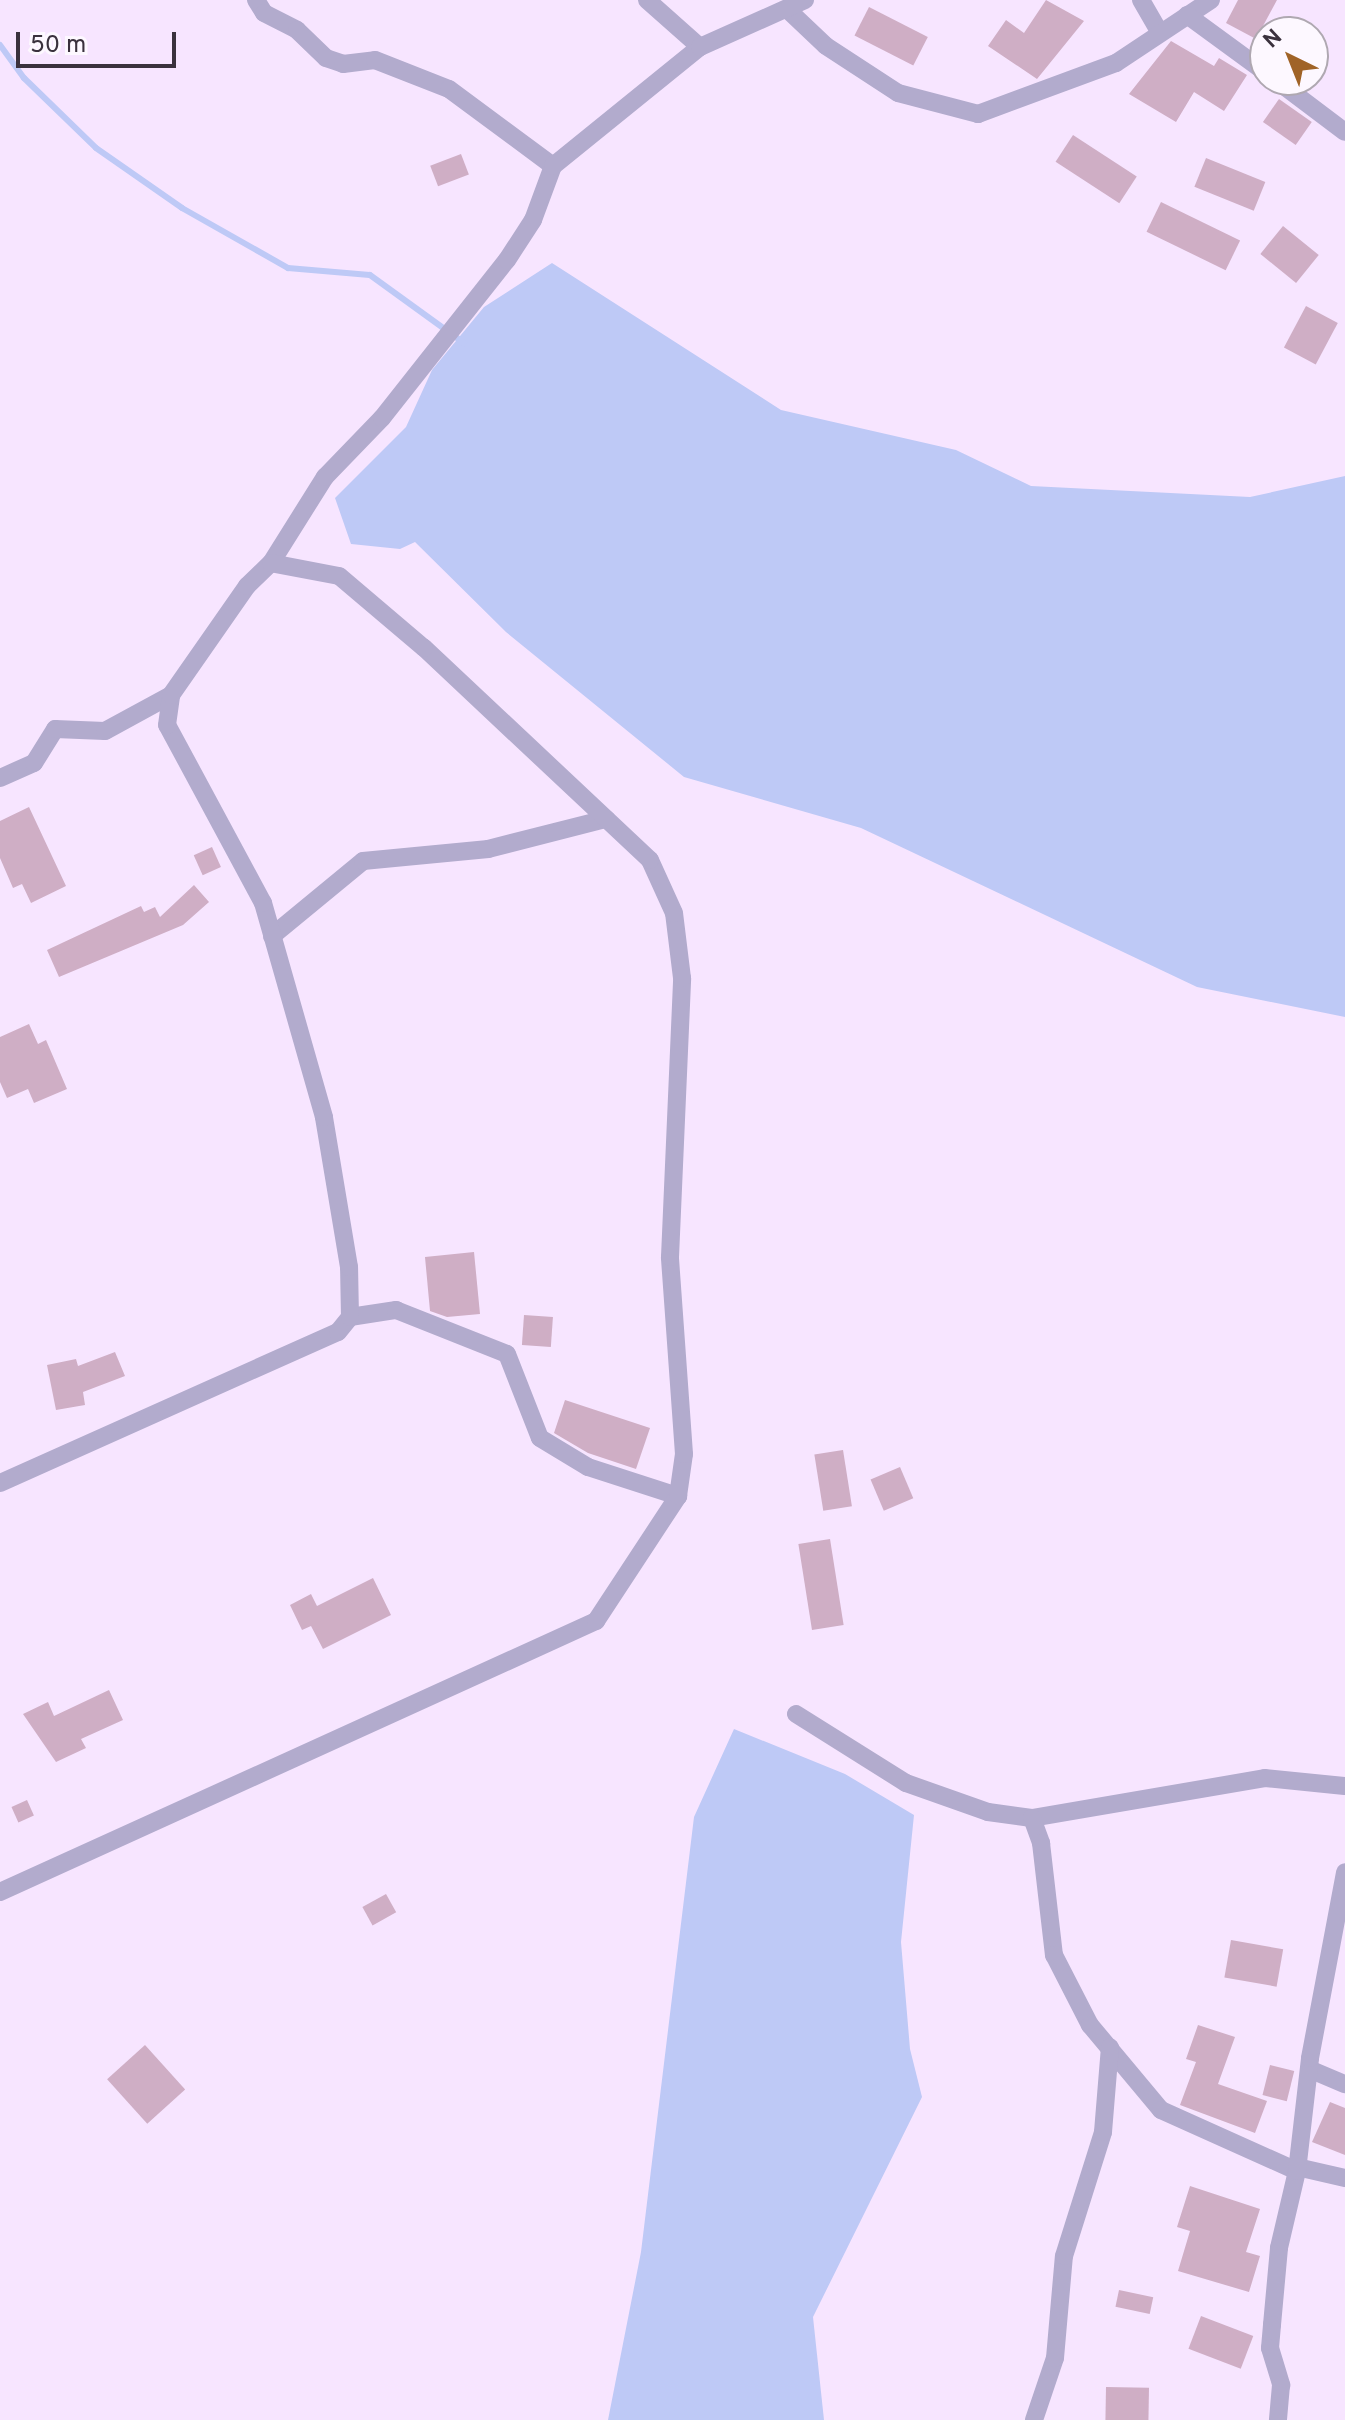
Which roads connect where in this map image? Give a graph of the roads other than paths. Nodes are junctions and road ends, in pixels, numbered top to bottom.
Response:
1 (256, 0) edge
2 (647, 0) edge
3 (1141, 0) edge
4 (1211, 0) edge
5 (796, 5) edge
6 (1187, 15) junction
7 (1159, 31) junction
8 (700, 47) junction
9 (1249, 60) edge
10 (1297, 96) edge
11 (1345, 132) edge
12 (553, 166) junction
13 (271, 563) junction
14 (171, 695) junction
15 (0, 778) edge
16 (606, 819) junction
17 (272, 936) junction
18 (350, 1317) junction
19 (0, 1483) edge
20 (678, 1496) junction
21 (796, 1714) dead end
22 (1345, 1786) edge
23 (1032, 1818) junction
24 (1345, 1872) edge
25 (0, 1892) edge
26 (1110, 2047) junction
27 (1309, 2069) junction
28 (1345, 2084) edge
29 (1297, 2169) junction
30 (1345, 2178) edge
31 (1034, 2420) edge
32 (1278, 2420) edge

1 - 12 street
2 - 8 street
3 - 7 street
4 - 6 street
5 - 7 street
5 - 8 street
6 - 7 street
6 - 9 street
8 - 12 street
10 - 11 street
12 - 13 street
13 - 14 street
13 - 16 street
14 - 15 street
14 - 17 street
16 - 17 street
16 - 20 street
17 - 18 street
18 - 19 street
18 - 20 street
20 - 25 street
21 - 23 street
22 - 23 street
23 - 26 street
24 - 27 street
26 - 29 street
26 - 31 street
27 - 28 street
27 - 29 street
29 - 30 street
29 - 32 street

